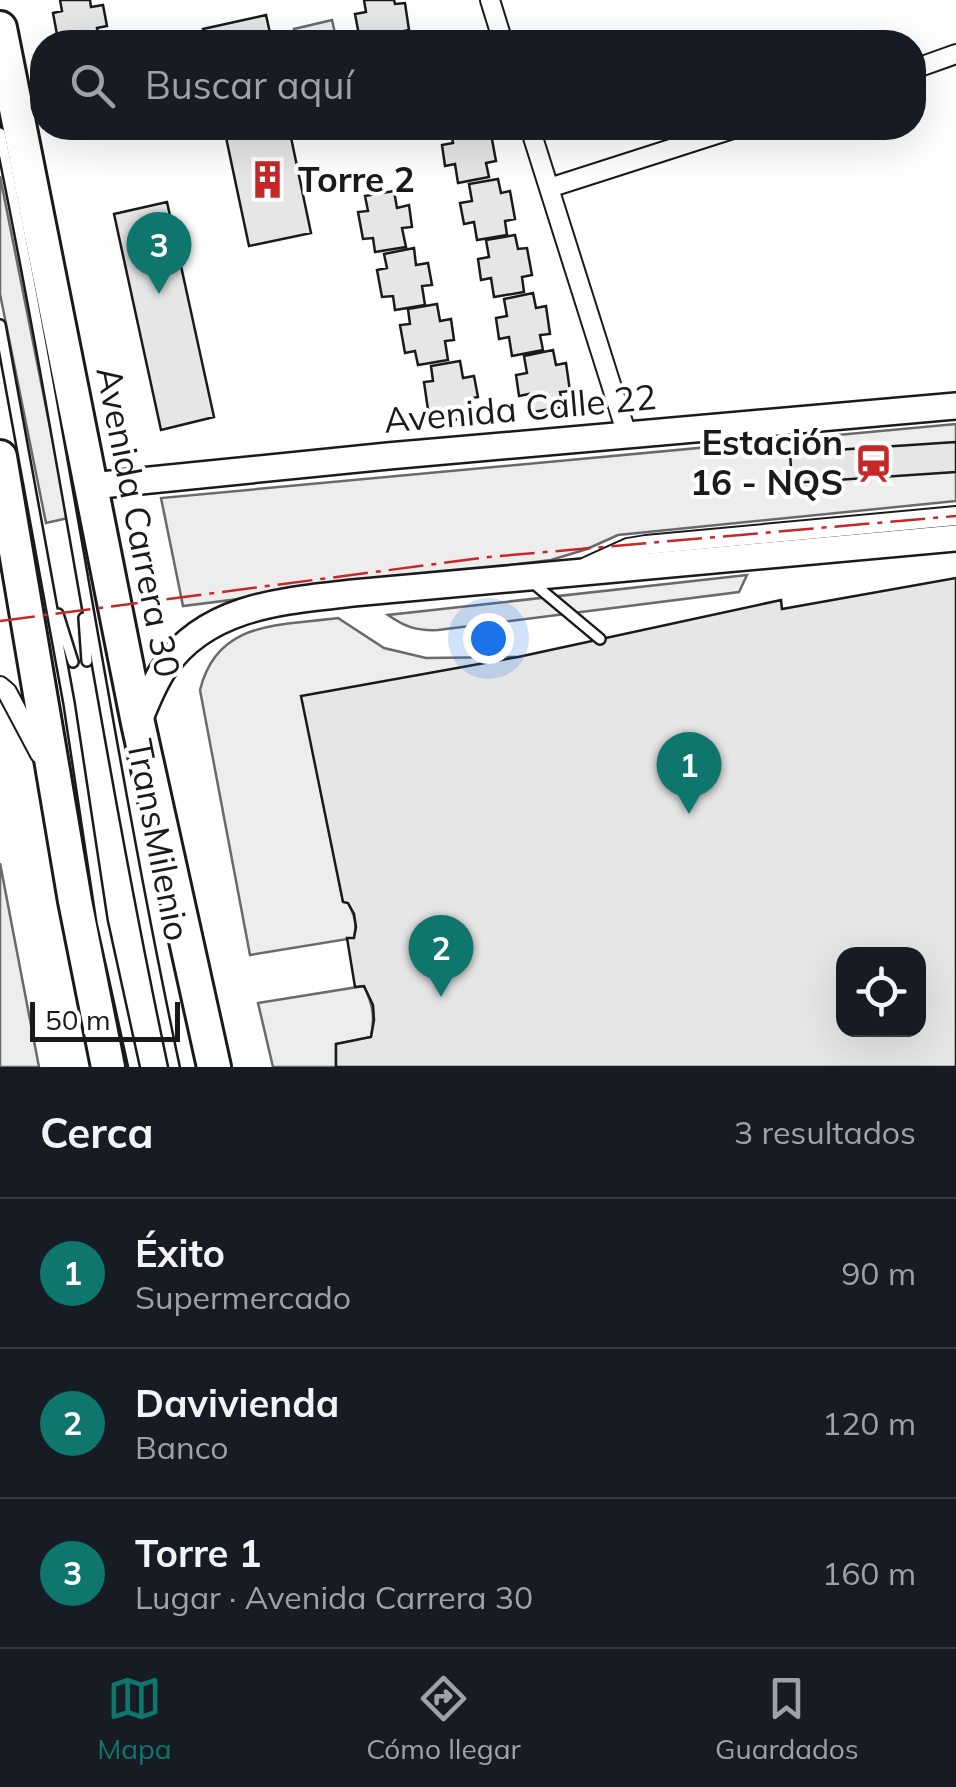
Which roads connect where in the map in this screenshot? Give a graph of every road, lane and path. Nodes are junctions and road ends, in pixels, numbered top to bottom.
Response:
1 (490, 0) edge
2 (0, 28) edge
3 (500, 30) edge
4 (956, 54) edge
5 (926, 65) edge
6 (0, 133) edge
7 (534, 140) edge
8 (699, 140) edge
9 (550, 188) junction
10 (0, 324) edge
11 (956, 406) edge
12 (627, 435) junction
13 (1, 471) edge
14 (90, 486) junction
15 (956, 516) edge
16 (956, 538) edge
17 (80, 564) junction
18 (45, 568) junction
19 (572, 573) junction
20 (526, 577) junction
21 (600, 639) dead end
22 (87, 660) dead end
23 (72, 662) dead end
24 (0, 686) edge
25 (138, 723) junction
26 (54, 780) junction
27 (104, 1067) edge
28 (134, 1067) edge
29 (174, 1067) edge
30 (211, 1067) edge

1 - 3 street
2 - 14 highway, Avenida Carrera 30
4 - 5 street
6 - 17 lane, TransMilenio
7 - 9 street
8 - 9 street
9 - 12 street
10 - 18 lane, TransMilenio
11 - 12 street, Avenida Calle 22
12 - 14 street, Avenida Calle 22
13 - 26 highway
14 - 25 highway, Avenida Carrera 30
15 - 19 street
16 - 19 street
17 - 22 lane, TransMilenio
17 - 29 lane, TransMilenio
18 - 23 lane, TransMilenio
18 - 28 lane, TransMilenio
19 - 20 street
20 - 21 lane
20 - 25 street
24 - 26 street
25 - 30 highway, Avenida Carrera 30
26 - 27 highway

